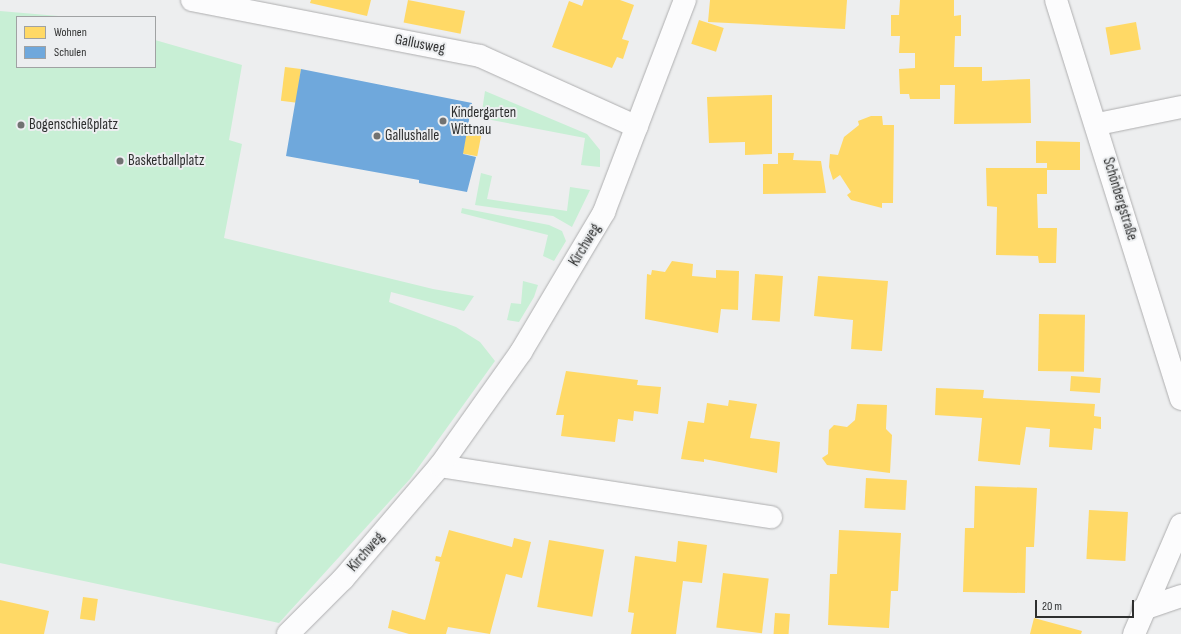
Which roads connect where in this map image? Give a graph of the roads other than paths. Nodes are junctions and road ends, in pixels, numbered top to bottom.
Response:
1 (192, 0) edge
2 (685, 0) edge
3 (1056, 0) edge
4 (1181, 107) edge
5 (1098, 124) junction
6 (637, 127) junction
7 (1181, 399) edge
8 (440, 466) junction
9 (772, 517) dead end
10 (1181, 525) edge
11 (1181, 596) edge
12 (1144, 609) junction
13 (288, 634) edge
14 (1134, 634) edge

1 - 6 street, Gallusweg
2 - 6 street, Kirchweg
3 - 5 street, Schönbergstraße
4 - 5 street
5 - 7 street, Schönbergstraße
6 - 8 street, Kirchweg
8 - 9 street
8 - 13 street, Kirchweg
10 - 12 street
11 - 12 street
12 - 14 street

